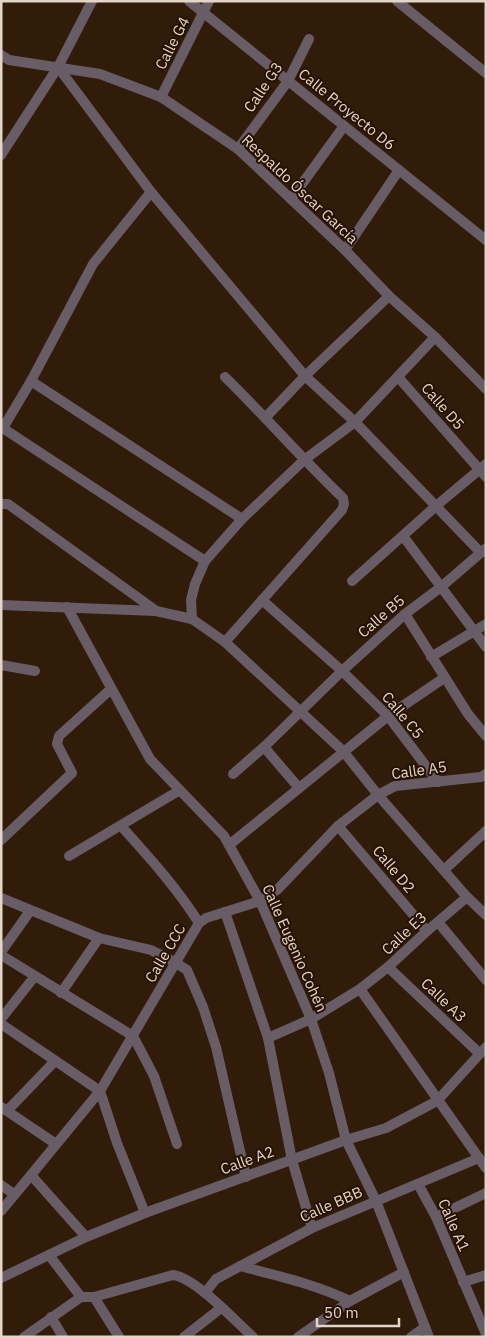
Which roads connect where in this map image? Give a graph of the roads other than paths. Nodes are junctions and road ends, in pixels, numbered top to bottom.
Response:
1 (92, 1) edge
2 (189, 1) edge
3 (210, 1) edge
4 (397, 1) edge
5 (204, 14) junction
6 (308, 39) dead end
7 (1, 55) edge
8 (58, 67) junction
9 (486, 73) edge
10 (288, 81) junction
11 (161, 97) junction
12 (344, 126) junction
13 (238, 149) junction
14 (1, 155) edge
15 (399, 170) junction
16 (151, 192) junction
17 (291, 199) junction
18 (486, 240) edge
19 (345, 250) junction
20 (389, 296) junction
21 (435, 337) junction
22 (305, 376) junction
23 (224, 377) dead end
24 (398, 377) junction
25 (31, 381) junction
26 (486, 389) edge
27 (265, 418) junction
28 (355, 422) junction
29 (2, 428) edge
30 (304, 460) junction
31 (484, 470) edge
32 (1, 504) edge
33 (436, 506) junction
34 (242, 519) junction
35 (403, 536) junction
36 (483, 550) edge
37 (205, 561) junction
38 (352, 582) dead end
39 (440, 587) junction
40 (262, 600) junction
41 (1, 605) edge
42 (67, 607) junction
43 (156, 611) junction
44 (405, 614) junction
45 (192, 619) junction
46 (486, 624) edge
47 (476, 631) junction
48 (225, 642) junction
49 (486, 647) edge
50 (431, 657) junction
51 (1, 665) edge
52 (34, 671) dead end
53 (342, 671) junction
54 (444, 678) junction
55 (111, 689) junction
56 (300, 712) junction
57 (388, 716) junction
58 (486, 736) edge
59 (264, 747) junction
60 (344, 751) junction
61 (233, 774) dead end
62 (486, 774) edge
63 (438, 782) junction
64 (299, 788) junction
65 (180, 790) junction
66 (378, 795) junction
67 (121, 826) junction
68 (338, 826) junction
69 (486, 831) edge
70 (1, 840) edge
71 (229, 845) junction
72 (69, 856) dead end
73 (444, 870) junction
74 (467, 897) junction
75 (1, 898) edge
76 (260, 901) junction
77 (30, 911) junction
78 (485, 911) edge
79 (224, 912) junction
80 (438, 922) junction
81 (199, 924) junction
82 (427, 931) junction
83 (99, 938) junction
84 (1, 954) edge
85 (176, 962) junction
86 (388, 967) junction
87 (35, 976) junction
88 (486, 980) edge
89 (360, 989) junction
90 (61, 993) junction
91 (311, 1020) junction
92 (1, 1023) edge
93 (134, 1036) junction
94 (268, 1038) junction
95 (482, 1050) edge
96 (55, 1061) junction
97 (100, 1091) junction
98 (437, 1101) junction
99 (4, 1109) edge
100 (346, 1140) junction
101 (56, 1144) junction
102 (177, 1144) dead end
103 (479, 1158) junction
104 (292, 1160) junction
105 (486, 1168) edge
106 (31, 1175) junction
107 (246, 1177) junction
108 (418, 1184) junction
109 (1, 1186) edge
110 (486, 1193) edge
111 (14, 1194) junction
112 (376, 1201) junction
113 (1, 1211) edge
114 (145, 1213) junction
115 (436, 1217) junction
116 (312, 1228) junction
117 (86, 1237) junction
118 (49, 1255) junction
119 (240, 1266) junction
120 (404, 1272) junction
121 (486, 1275) edge
122 (1, 1278) edge
123 (463, 1282) junction
124 (205, 1293) junction
125 (80, 1297) junction
126 (94, 1297) junction
127 (350, 1302) junction
128 (221, 1308) junction
129 (51, 1317) junction
130 (427, 1332) edge
131 (486, 1334) edge
132 (24, 1337) edge
133 (63, 1337) edge
134 (119, 1337) edge
135 (184, 1337) edge
136 (253, 1337) edge
137 (298, 1337) edge
138 (411, 1337) edge

1 - 8 street
2 - 5 street, Calle Proyecto D6
3 - 5 street, Calle G4
4 - 9 street
5 - 10 street, Calle Proyecto D6
5 - 11 street, Calle G4
6 - 10 street, Calle G3
7 - 8 street, Respaldo Óscar García
8 - 11 street, Respaldo Óscar García
8 - 14 street
8 - 16 street
10 - 12 street, Calle Proyecto D6
10 - 13 street, Calle G3
11 - 13 street, Respaldo Óscar García
12 - 15 street, Calle Proyecto D6
12 - 17 street
13 - 17 street, Respaldo Óscar García
15 - 18 street, Calle Proyecto D6
15 - 19 street
16 - 22 street
16 - 25 street
17 - 19 street, Respaldo Óscar García
19 - 20 street, Respaldo Óscar García
20 - 21 street, Respaldo Óscar García
20 - 22 street
21 - 24 street
21 - 26 street, Respaldo Óscar García
22 - 27 street
22 - 28 street
23 - 27 street
24 - 28 street
24 - 31 street, Calle D5
25 - 29 street
25 - 34 street
27 - 30 street
28 - 30 street
28 - 33 street
29 - 37 street
30 - 34 street
30 - 40 street
31 - 33 street
32 - 43 street
33 - 35 street
33 - 36 street
34 - 37 street
35 - 38 street
35 - 39 street
36 - 39 street, Calle B5
37 - 45 street
39 - 44 street, Calle B5
39 - 47 street
40 - 48 street
40 - 53 street, Calle C5
41 - 42 street
42 - 43 street
42 - 55 street, Calle Eugenio Cohén
43 - 45 street
44 - 50 street
44 - 53 street, Calle B5
45 - 48 street
46 - 47 street
47 - 49 street
47 - 50 street
48 - 56 street
50 - 54 street
51 - 52 street
53 - 56 street, Calle B5
53 - 57 street, Calle C5
54 - 57 street
54 - 58 street
55 - 65 street, Calle Eugenio Cohén
55 - 70 street
56 - 59 street, Calle B5
56 - 60 street
57 - 60 street
57 - 63 street, Calle C5
59 - 61 street, Calle B5
59 - 64 street
60 - 64 street
60 - 66 street
62 - 63 street, Calle A5
63 - 66 street, Calle A5
64 - 71 street
65 - 67 street
65 - 71 street, Calle Eugenio Cohén
66 - 68 street, Calle A5
66 - 73 street
67 - 72 street
67 - 81 street
68 - 76 street, Calle CCC
68 - 82 street, Calle D2
69 - 73 street
71 - 76 street, Calle Eugenio Cohén
73 - 74 street
74 - 78 street
74 - 80 street, Calle E3
75 - 77 street
76 - 79 street, Calle CCC
76 - 91 street, Calle Eugenio Cohén
77 - 83 street
77 - 84 street
79 - 81 street, Calle CCC
79 - 94 street
80 - 82 street, Calle E3
80 - 88 street
81 - 85 street, Calle CCC
82 - 86 street, Calle E3
83 - 85 street
83 - 90 street
84 - 87 street
85 - 93 street, Calle CCC
85 - 107 street
86 - 89 street, Calle E3
86 - 95 street, Calle A3
87 - 90 street
87 - 92 street
89 - 91 street, Calle E3
89 - 98 street
90 - 93 street
91 - 94 street, Calle E3
91 - 100 street, Calle Eugenio Cohén
92 - 96 street
93 - 97 street, Calle CCC
93 - 102 street
94 - 104 street
95 - 98 street, Calle A2
96 - 97 street
96 - 99 street
97 - 101 street, Calle CCC
97 - 114 street
98 - 100 street, Calle A2
98 - 103 street
99 - 101 street
100 - 104 street, Calle A2
100 - 112 street, Calle Eugenio Cohén
101 - 106 street, Calle CCC
103 - 105 street
103 - 108 street, Calle BBB
104 - 107 street, Calle A2
104 - 116 street
106 - 111 street, Calle CCC
106 - 117 street
107 - 114 street, Calle A2
108 - 112 street, Calle BBB
108 - 115 street, Calle A1
109 - 111 street
110 - 115 street
111 - 113 street, Calle CCC
112 - 116 street, Calle BBB
112 - 120 street, Calle Eugenio Cohén
114 - 117 street, Calle A2
115 - 123 street, Calle A1
116 - 119 street, Calle BBB
117 - 118 street, Calle A2
118 - 122 street, Calle A2
118 - 125 street
119 - 124 street, Calle BBB
119 - 127 street
120 - 127 street
120 - 130 street, Calle Eugenio Cohén
121 - 123 street
123 - 131 street, Calle A1
124 - 126 street
124 - 128 street
125 - 126 street
125 - 129 street
126 - 134 street
127 - 137 street
128 - 135 street
128 - 136 street
129 - 132 street
129 - 133 street
130 - 138 street

